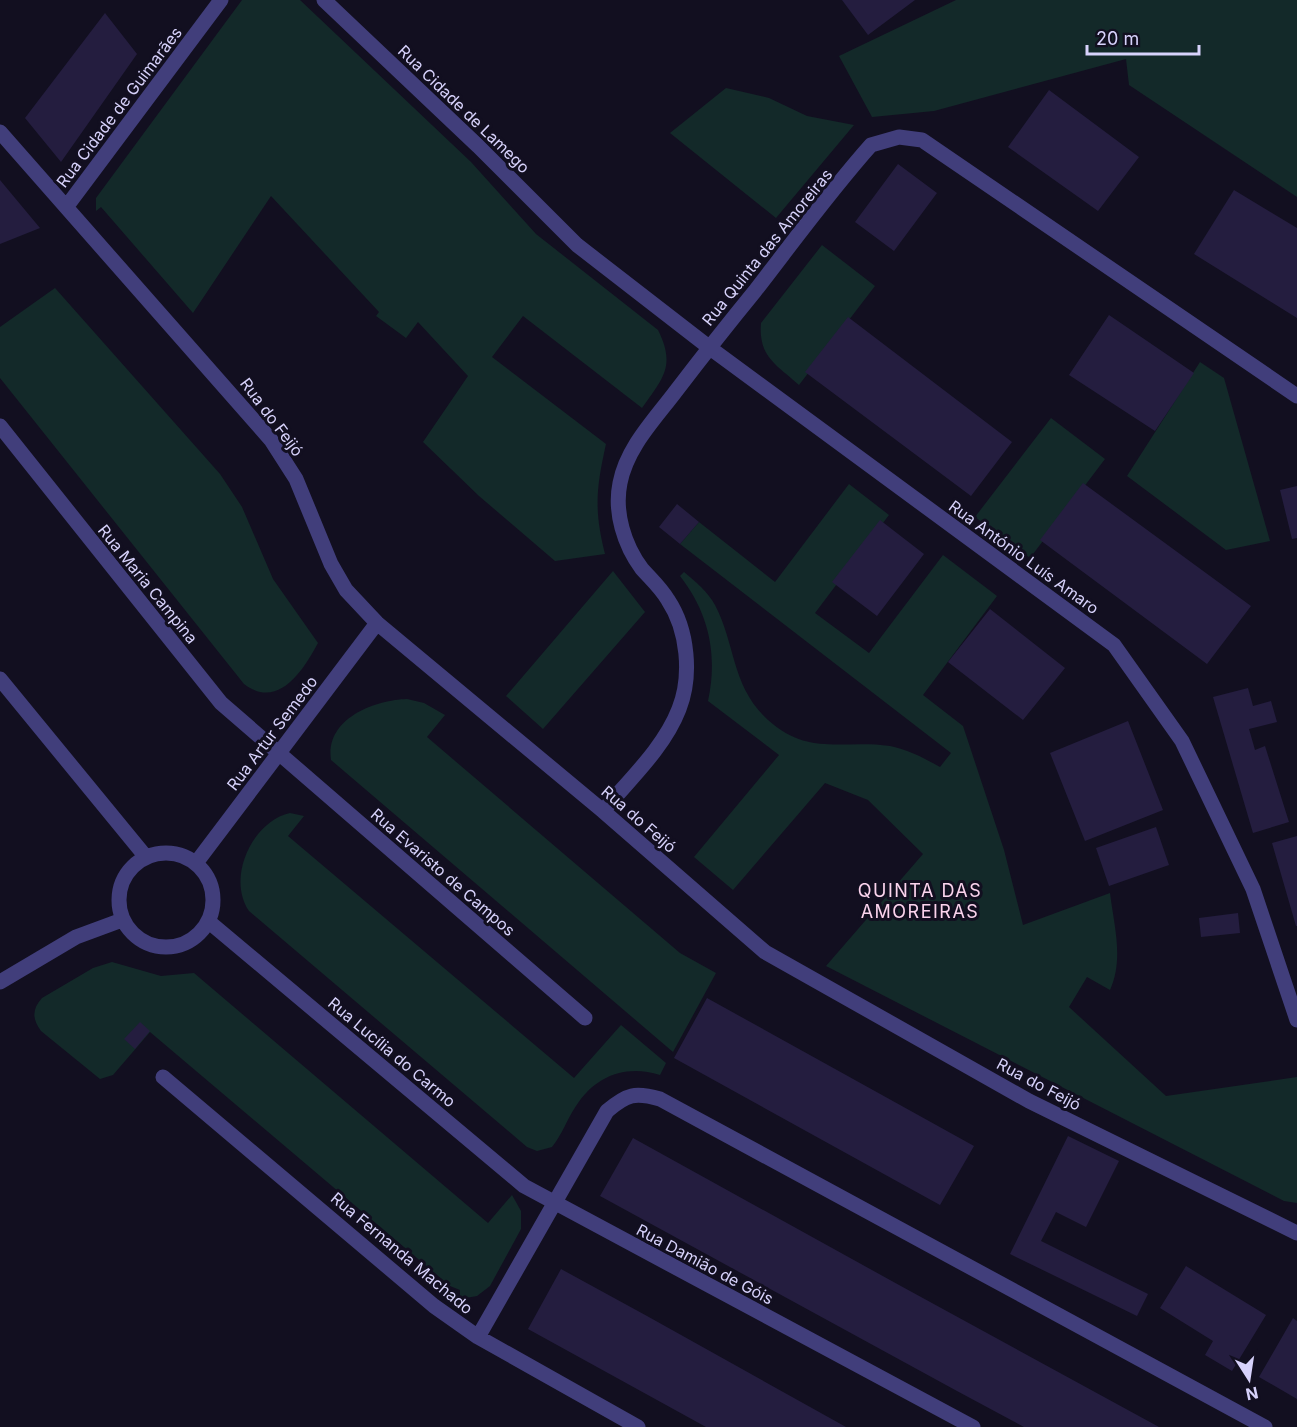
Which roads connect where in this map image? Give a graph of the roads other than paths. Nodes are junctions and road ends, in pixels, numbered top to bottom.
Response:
1 (221, 0) edge
2 (324, 0) edge
3 (0, 132) edge
4 (67, 206) junction
5 (577, 245) joint
6 (710, 348) junction
7 (1297, 396) edge
8 (0, 426) edge
9 (377, 624) junction
10 (0, 679) edge
11 (278, 754) junction
12 (603, 811) junction
13 (146, 857) junction
14 (196, 863) junction
15 (123, 920) junction
16 (208, 921) junction
17 (0, 982) edge
18 (585, 1017) dead end
19 (1297, 1020) edge
20 (163, 1077) dead end
21 (555, 1205) junction
22 (1297, 1233) edge
23 (478, 1337) junction
24 (638, 1427) edge
25 (973, 1427) edge
26 (1264, 1427) edge

1 - 4 street, Rua Cidade de Guimarães
2 - 5 street, Rua Cidade de Lamego
3 - 4 street, Rua do Feijó
4 - 9 street, Rua do Feijó
5 - 6 street, Rua António Luís Amaro
6 - 7 street, Rua Quinta das Amoreiras
6 - 12 street, Rua Quinta das Amoreiras
6 - 19 street, Rua António Luís Amaro
8 - 11 street, Rua Maria Campina
9 - 11 street, Rua Artur Semedo
9 - 12 street, Rua do Feijó
10 - 13 street
11 - 14 street, Rua Artur Semedo
11 - 18 street, Rua Evaristo de Campos
12 - 22 street, Rua do Feijó
13 - 14 street
13 - 15 street
14 - 16 street
15 - 16 street
15 - 17 street
16 - 21 street, Rua Lucília do Carmo
20 - 23 street, Rua Fernanda Machado
21 - 23 street
21 - 25 street, Rua Damião de Góis
21 - 26 street
23 - 24 street, Rua Fernanda Machado

